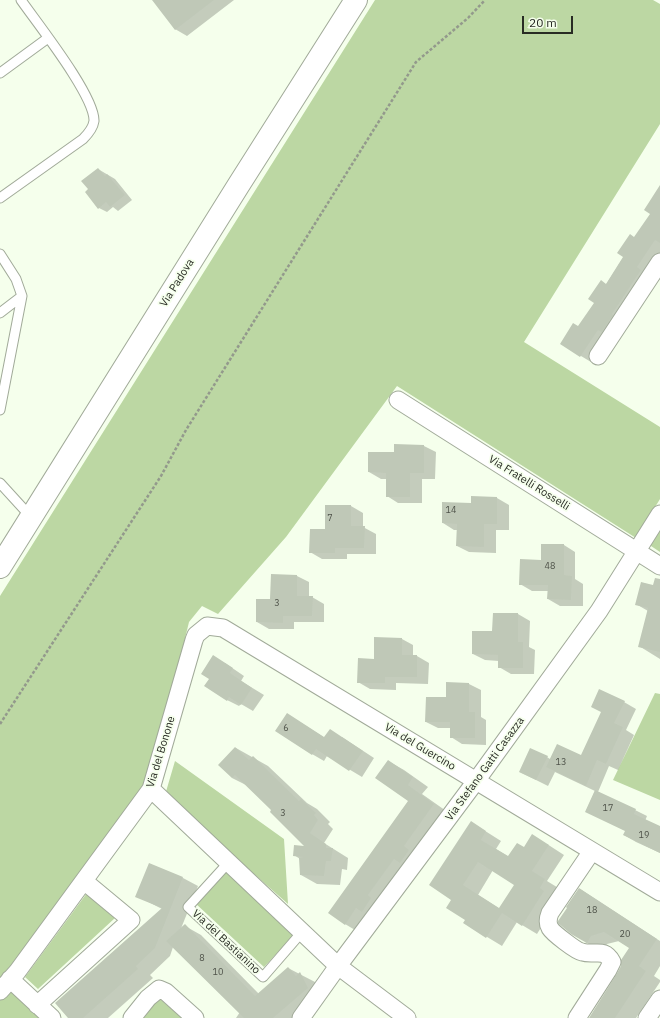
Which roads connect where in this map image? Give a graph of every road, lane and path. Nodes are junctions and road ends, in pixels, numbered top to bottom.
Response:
1 (21, 0) edge
2 (356, 0) edge
3 (485, 0) edge
4 (48, 38) junction
5 (0, 72) edge
6 (0, 198) edge
7 (0, 254) edge
8 (660, 262) edge
9 (22, 296) junction
10 (0, 313) edge
11 (598, 356) dead end
12 (398, 400) dead end
13 (0, 410) edge
14 (0, 483) edge
15 (660, 514) edge
16 (32, 517) junction
17 (637, 551) junction
18 (660, 566) edge
19 (0, 567) edge
20 (190, 653) joint
21 (0, 724) edge
22 (476, 781) junction
23 (151, 789) junction
24 (592, 851) junction
25 (229, 862) junction
26 (84, 881) junction
27 (660, 892) edge
28 (302, 932) junction
29 (338, 966) junction
30 (5, 985) edge
31 (660, 999) edge
32 (37, 1005) junction
33 (52, 1018) edge
34 (132, 1018) edge
35 (195, 1018) edge
36 (301, 1018) edge
37 (407, 1018) edge
38 (577, 1018) edge
39 (647, 1018) edge

1 - 4 lane
2 - 16 main road, Via Padova
3 - 21 path
4 - 5 lane
4 - 6 lane
7 - 9 lane
8 - 11 street
9 - 10 lane
9 - 13 lane
12 - 17 street, Via Fratelli Rosselli
14 - 16 lane
15 - 17 street, Via Stefano Gatti Casazza
16 - 19 main road, Via Padova
17 - 18 street, Via Fratelli Rosselli
17 - 22 street, Via Stefano Gatti Casazza
20 - 22 street, Via del Guercino
20 - 23 street, Via del Bonone
22 - 24 street, Via del Guercino
22 - 29 street, Via Stefano Gatti Casazza
23 - 25 street
23 - 26 street, Via del Bonone
24 - 27 street, Via del Guercino
24 - 38 street
25 - 28 street
25 - 28 lane, Via del Bastianino
26 - 30 street, Via del Bonone
26 - 32 street
28 - 29 street
29 - 36 street, Via Stefano Gatti Casazza
29 - 37 street
30 - 32 street
31 - 39 street
32 - 33 street
34 - 35 street

